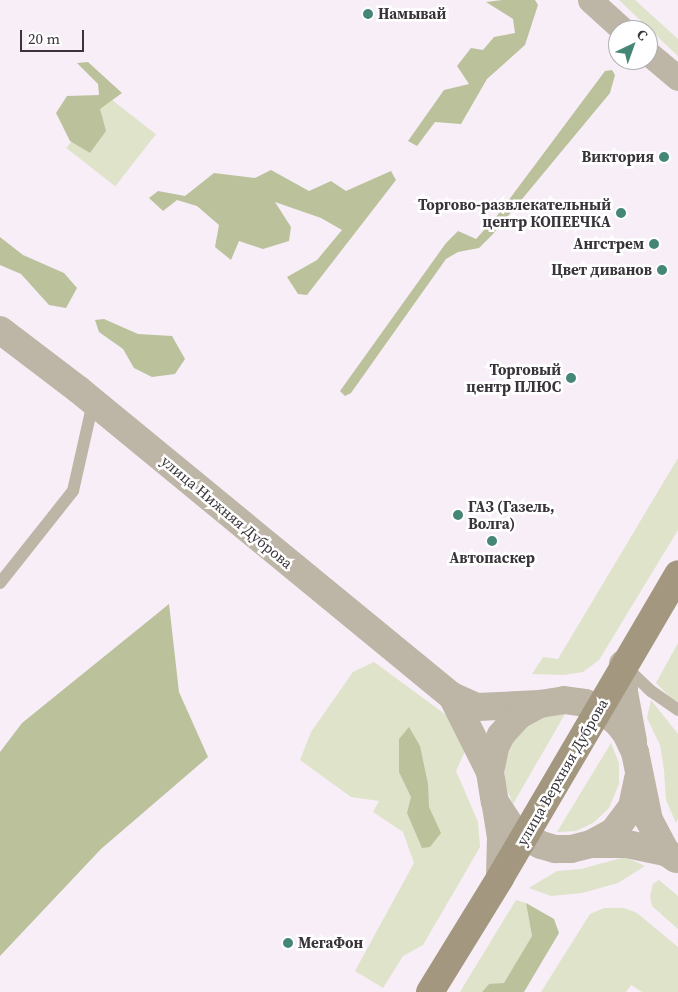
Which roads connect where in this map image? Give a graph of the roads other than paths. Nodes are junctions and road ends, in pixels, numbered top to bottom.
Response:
1 (590, 0) edge
2 (612, 20) edge
3 (658, 61) edge
4 (678, 78) edge
5 (0, 330) edge
6 (93, 402) junction
7 (678, 574) edge
8 (0, 583) edge
9 (623, 664) junction
10 (452, 696) junction
11 (552, 702) junction
12 (599, 708) junction
13 (678, 710) edge
14 (637, 762) junction
15 (490, 772) junction
16 (496, 802) junction
17 (524, 837) junction
18 (581, 847) junction
19 (675, 857) edge
20 (500, 878) junction
21 (430, 992) edge

1 - 2 street
3 - 4 street
5 - 6 street, улица Нижняя Дуброва
6 - 8 lane
6 - 10 street, улица Нижняя Дуброва
7 - 9 main road, улица Верхняя Дуброва
9 - 11 street, улица Верхняя Дуброва
9 - 12 main road, улица Верхняя Дуброва
9 - 13 lane
9 - 14 street, улица Верхняя Дуброва
10 - 11 street, улица Нижняя Дуброва
10 - 15 street, улица Нижняя Дуброва
11 - 12 street, улица Нижняя Дуброва
11 - 15 street, улица Верхняя Дуброва
12 - 14 street, улица Нижняя Дуброва
12 - 17 main road, улица Верхняя Дуброва
14 - 18 street, улица Верхняя Дуброва
14 - 19 street, улица Нижняя Дуброва
15 - 16 street, улица Нижняя Дуброва
16 - 17 street, улица Нижняя Дуброва
16 - 20 street, улица Верхняя Дуброва
17 - 18 street, улица Нижняя Дуброва
17 - 20 main road, улица Верхняя Дуброва
18 - 19 street, улица Нижняя Дуброва
18 - 20 street, улица Верхняя Дуброва
20 - 21 main road, улица Верхняя Дуброва

